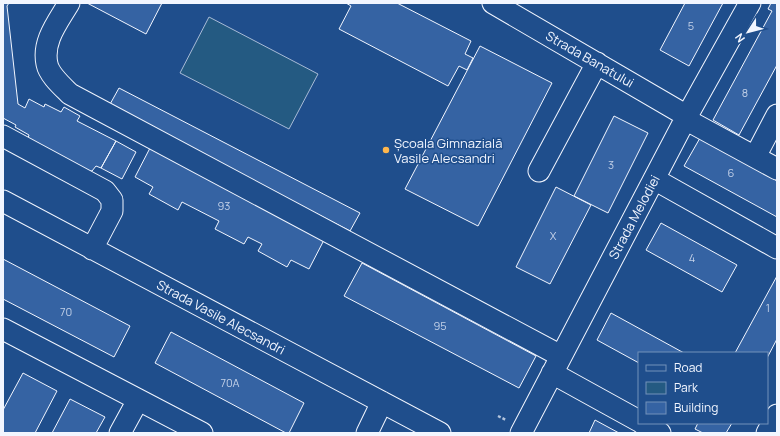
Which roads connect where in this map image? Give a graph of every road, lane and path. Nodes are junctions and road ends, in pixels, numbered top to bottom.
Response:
1 (69, 3) edge
2 (493, 3) edge
3 (750, 3) edge
4 (597, 64) junction
5 (777, 115) edge
6 (686, 117) junction
7 (3, 136) edge
8 (756, 157) junction
9 (777, 169) edge
10 (539, 171) dead end
11 (654, 179) junction
12 (3, 202) edge
13 (777, 248) edge
14 (92, 249) junction
15 (3, 329) edge
16 (557, 364) junction
17 (138, 400) junction
18 (382, 402) junction
19 (777, 415) edge
20 (638, 420) edge
21 (644, 424) edge
22 (120, 433) edge
23 (202, 433) edge
24 (367, 433) edge
25 (440, 433) edge
26 (521, 433) edge
27 (660, 433) edge
28 (767, 433) edge

1 - 16 street
2 - 4 street, Strada Banatului
3 - 6 street, Strada Melodiei
4 - 6 street, Strada Banatului
4 - 10 street
5 - 8 street
6 - 8 street, Strada Banatului
6 - 11 street, Strada Melodiei
7 - 14 street
8 - 9 street, Strada Banatului
11 - 13 street
11 - 16 street, Strada Melodiei
12 - 14 street, Strada Vasile Alecsandri
14 - 18 street, Strada Vasile Alecsandri
15 - 17 street
16 - 20 street
16 - 26 street, Strada Melodiei
17 - 22 street
17 - 23 street
18 - 24 street
18 - 25 street, Strada Vasile Alecsandri
19 - 28 street
21 - 27 street

